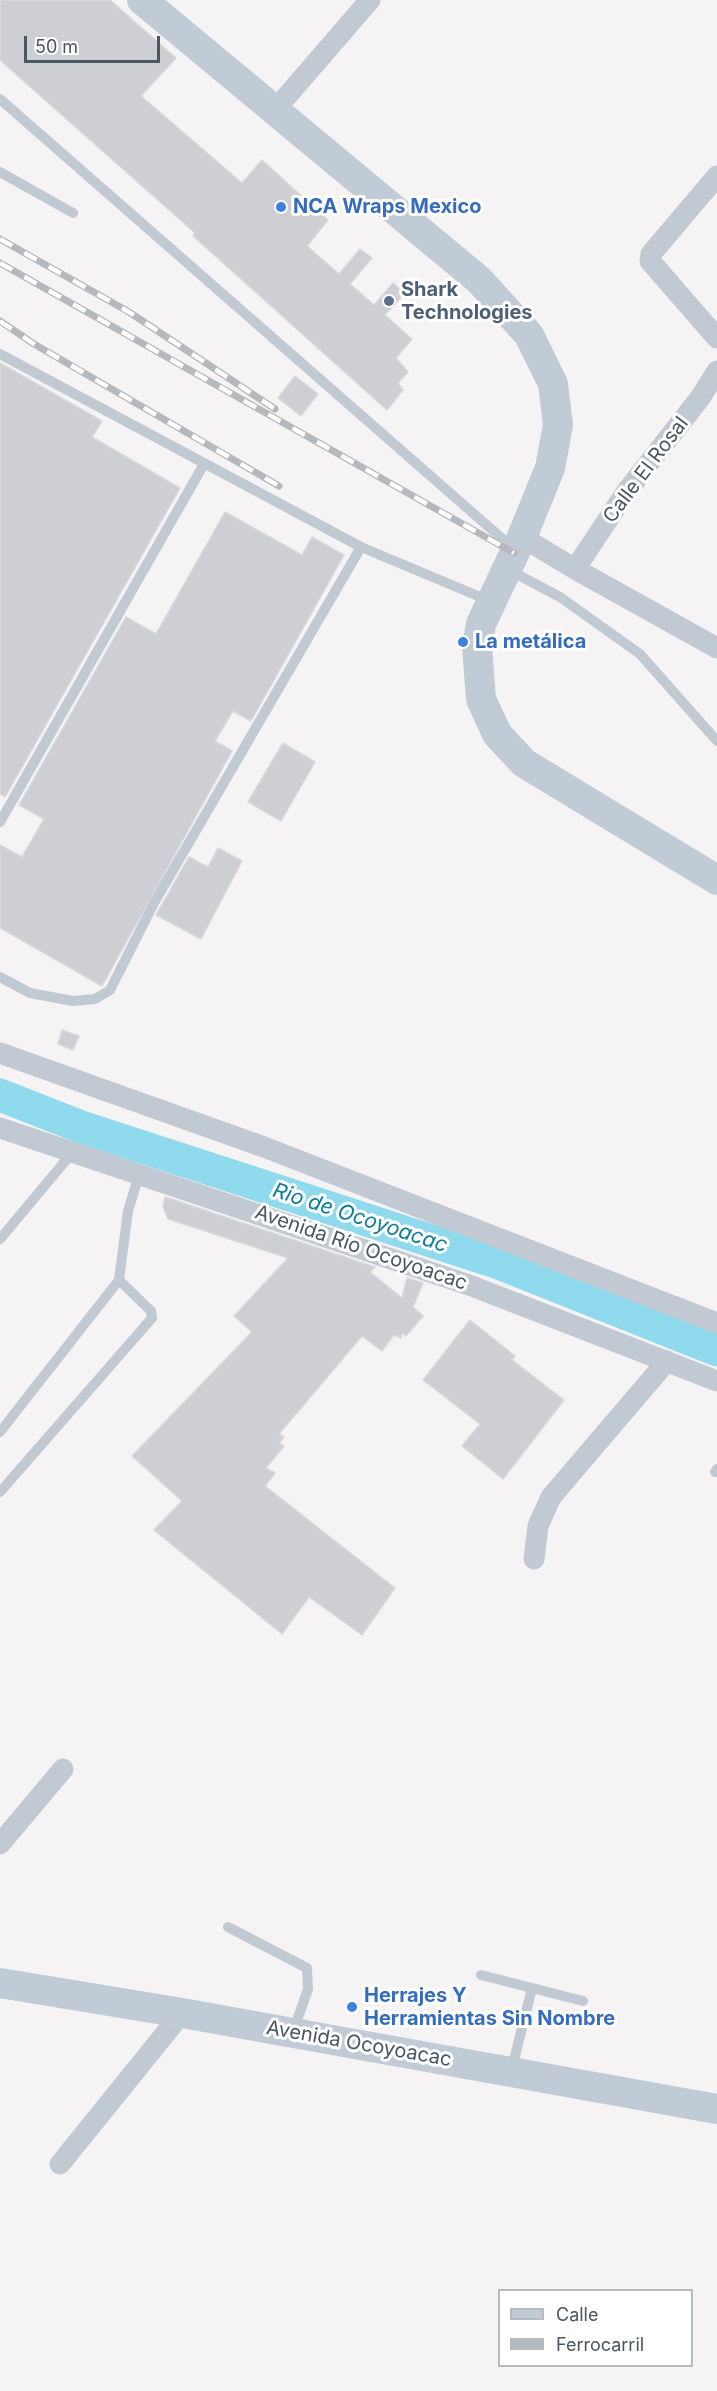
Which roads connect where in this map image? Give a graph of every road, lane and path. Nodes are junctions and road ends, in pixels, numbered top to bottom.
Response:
1 (142, 0) edge
2 (369, 0) edge
3 (0, 99) edge
4 (274, 111) junction
5 (0, 172) edge
6 (717, 176) edge
7 (73, 213) dead end
8 (717, 338) edge
9 (0, 354) edge
10 (717, 371) edge
11 (204, 464) junction
12 (361, 547) junction
13 (515, 552) junction
14 (575, 569) junction
15 (490, 601) junction
16 (717, 648) edge
17 (717, 741) edge
18 (0, 822) edge
19 (717, 880) edge
20 (0, 977) edge
21 (0, 1053) edge
22 (0, 1128) edge
23 (72, 1153) junction
24 (139, 1174) junction
25 (0, 1239) edge
26 (119, 1280) junction
27 (717, 1323) edge
28 (667, 1361) junction
29 (717, 1381) edge
30 (0, 1432) edge
31 (0, 1492) edge
32 (534, 1559) dead end
33 (63, 1768) dead end
34 (0, 1844) edge
35 (228, 1927) dead end
36 (481, 1975) dead end
37 (0, 1983) edge
38 (532, 1988) junction
39 (583, 2001) dead end
40 (182, 2013) junction
41 (293, 2033) junction
42 (511, 2072) junction
43 (717, 2109) edge
44 (60, 2164) dead end

1 - 4 main road
2 - 4 street
3 - 13 lane
4 - 13 main road
5 - 7 lane
6 - 8 street
9 - 11 lane
10 - 14 street, Calle El Rosal
11 - 12 lane
11 - 18 lane
12 - 15 lane
12 - 20 lane
13 - 14 street
13 - 15 main road
13 - 17 lane
14 - 16 street
15 - 19 main road
21 - 27 street
22 - 23 street, Avenida Río Ocoyoacac
23 - 24 street, Avenida Río Ocoyoacac
23 - 25 lane
24 - 26 lane
24 - 28 street, Avenida Río Ocoyoacac
26 - 30 lane
26 - 31 lane
28 - 29 street, Avenida Río Ocoyoacac
28 - 32 street
33 - 34 street
35 - 41 lane
36 - 38 lane
37 - 40 main road, Avenida Ocoyoacac
38 - 39 lane
38 - 42 lane
40 - 41 main road, Avenida Ocoyoacac
40 - 44 street
41 - 42 main road, Avenida Ocoyoacac
42 - 43 main road, Avenida Ocoyoacac

